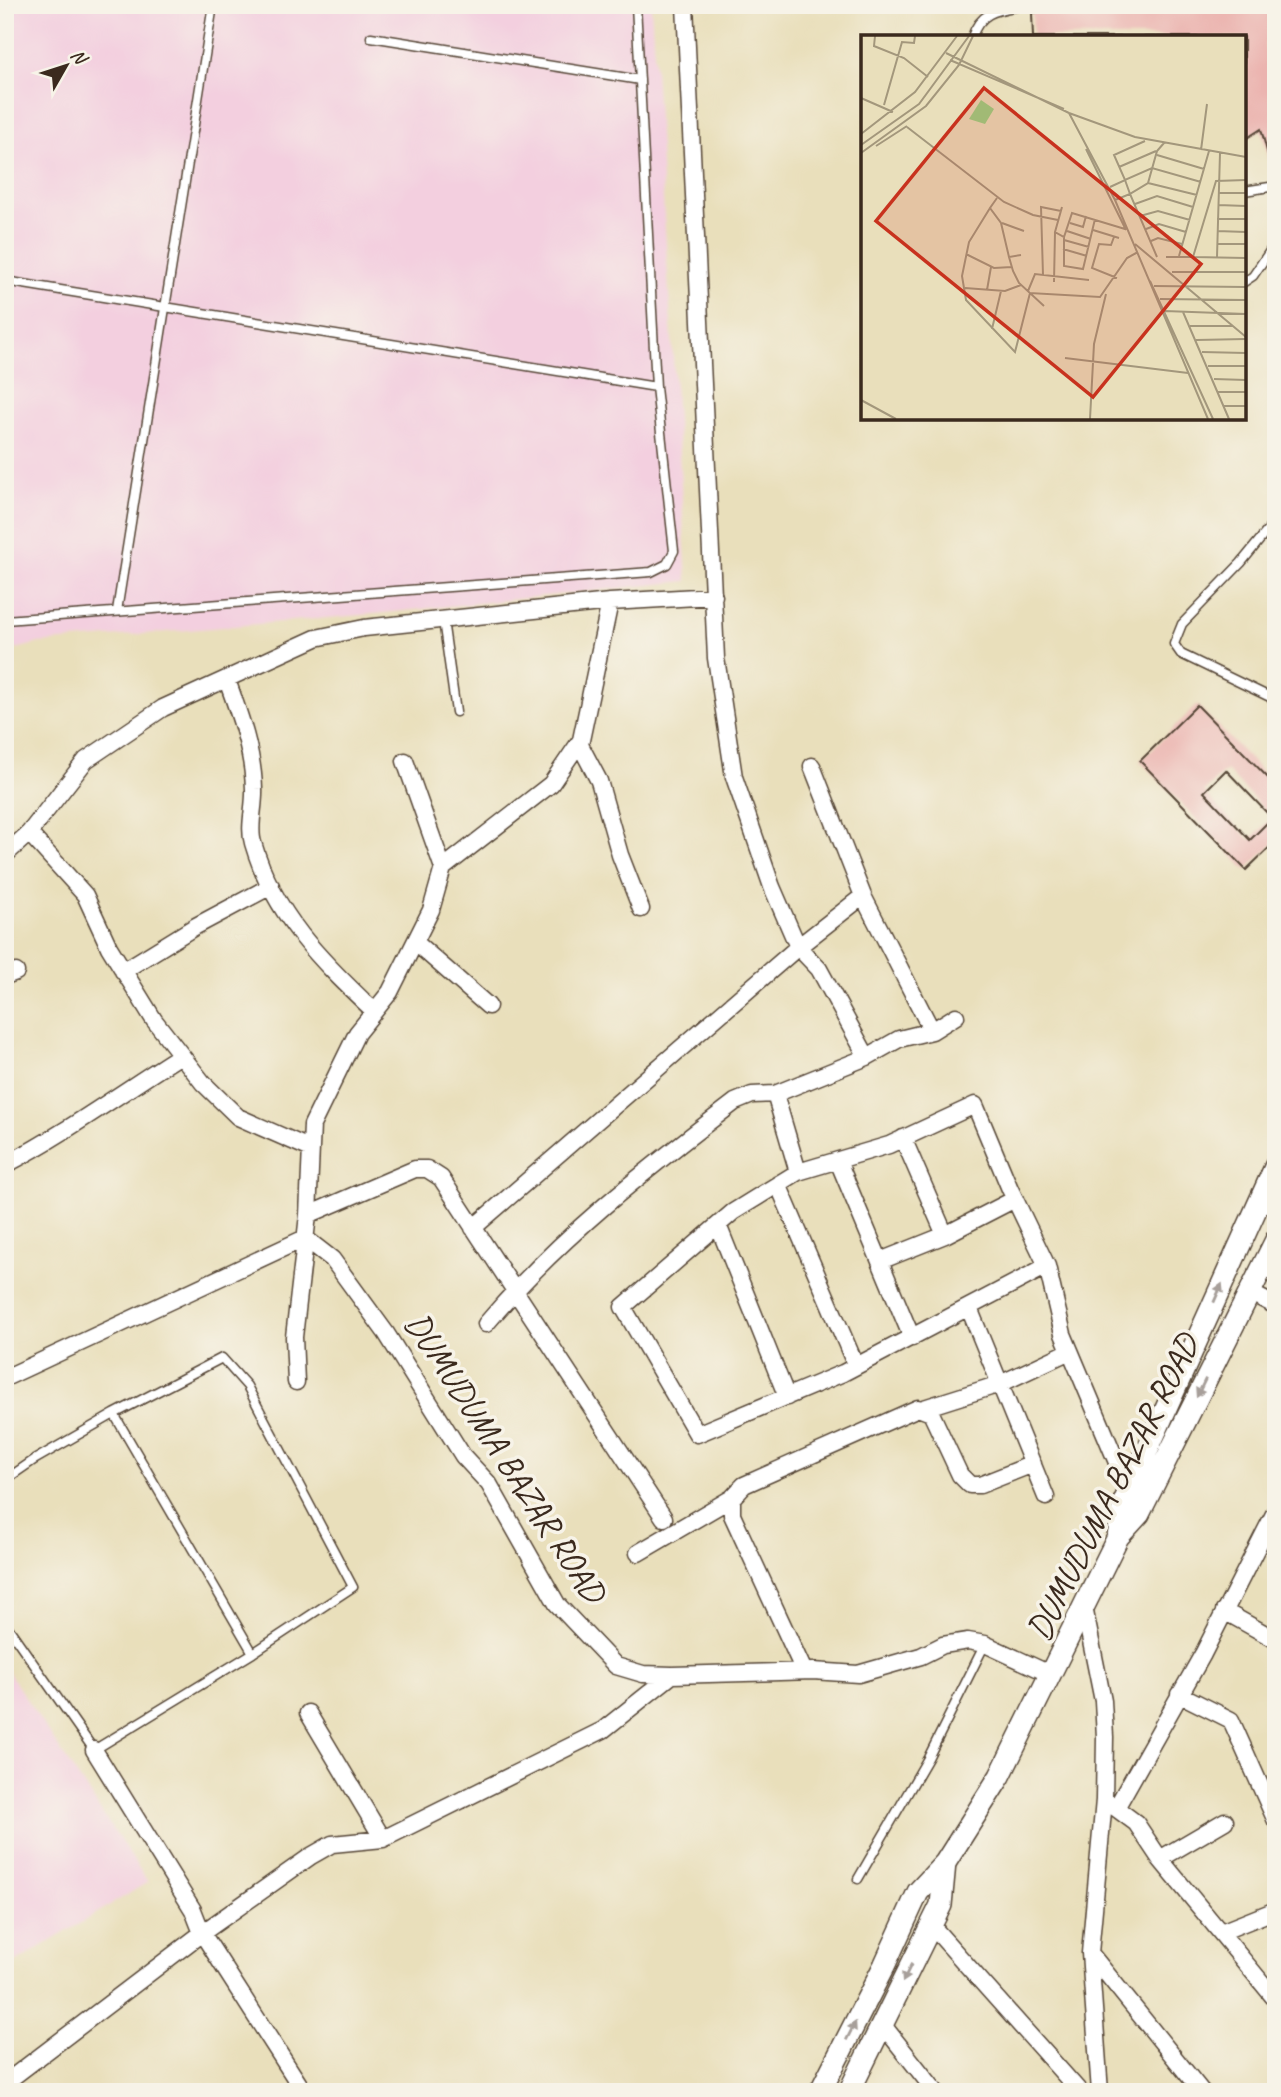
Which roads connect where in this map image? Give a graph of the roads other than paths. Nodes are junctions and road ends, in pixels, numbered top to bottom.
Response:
1 (213, 5) edge
2 (636, 5) edge
3 (685, 5) edge
4 (1026, 5) edge
5 (973, 35) edge
6 (371, 37) dead end
7 (640, 80) junction
8 (1276, 186) edge
9 (1246, 191) edge
10 (1276, 242) edge
11 (5, 281) edge
12 (1246, 281) edge
13 (165, 306) junction
14 (656, 387) junction
15 (1276, 520) edge
16 (713, 596) junction
17 (610, 601) junction
18 (117, 611) junction
19 (5, 620) edge
20 (443, 620) junction
21 (227, 680) junction
22 (1276, 700) edge
23 (456, 712) dead end
24 (579, 743) junction
25 (405, 761) dead end
26 (812, 766) dead end
27 (29, 833) junction
28 (5, 855) edge
29 (443, 869) junction
30 (271, 886) junction
31 (863, 896) junction
32 (641, 909) dead end
33 (415, 942) junction
34 (798, 947) junction
35 (123, 971) junction
36 (488, 1006) dead end
37 (374, 1011) junction
38 (956, 1016) dead end
39 (932, 1031) junction
40 (181, 1055) junction
41 (867, 1058) junction
42 (775, 1094) junction
43 (902, 1138) junction
44 (311, 1149) junction
45 (838, 1161) junction
46 (5, 1165) edge
47 (1276, 1165) edge
48 (797, 1172) junction
49 (778, 1184) junction
50 (1015, 1199) junction
51 (308, 1214) junction
52 (718, 1225) junction
53 (473, 1228) junction
54 (944, 1235) junction
55 (305, 1238) junction
56 (1276, 1240) edge
57 (880, 1261) junction
58 (1047, 1266) junction
59 (513, 1292) junction
60 (1251, 1293) junction
61 (1276, 1306) edge
62 (969, 1308) junction
63 (486, 1324) dead end
64 (912, 1338) junction
65 (1070, 1351) junction
66 (856, 1366) junction
67 (5, 1378) edge
68 (296, 1382) dead end
69 (1000, 1384) junction
70 (787, 1396) junction
71 (924, 1408) junction
72 (114, 1414) junction
73 (1033, 1464) junction
74 (5, 1480) edge
75 (1129, 1491) junction
76 (1046, 1497) dead end
77 (732, 1498) junction
78 (1275, 1515) edge
79 (664, 1518) dead end
80 (1118, 1537) junction
81 (638, 1553) dead end
82 (1084, 1607) junction
83 (1224, 1611) junction
84 (5, 1623) edge
85 (1276, 1640) edge
86 (985, 1644) junction
87 (253, 1653) junction
88 (804, 1671) junction
89 (673, 1675) junction
90 (1052, 1675) junction
91 (1179, 1693) junction
92 (308, 1713) dead end
93 (94, 1750) junction
94 (1110, 1804) junction
95 (1225, 1821) dead end
96 (1276, 1821) edge
97 (383, 1839) junction
98 (1160, 1859) junction
99 (945, 1863) junction
100 (858, 1879) dead end
101 (1276, 1910) edge
102 (931, 1925) junction
103 (1221, 1932) junction
104 (202, 1933) junction
105 (1090, 1953) junction
106 (1276, 2000) edge
107 (882, 2024) junction
108 (5, 2083) edge
109 (304, 2092) edge
110 (820, 2092) edge
111 (849, 2092) edge
112 (936, 2092) edge
113 (1080, 2092) edge
114 (1100, 2092) edge
115 (1202, 2092) edge

1 - 13 lane
2 - 7 lane
3 - 16 street
4 - 5 lane
6 - 7 lane
7 - 14 lane
8 - 9 lane
10 - 12 lane
11 - 13 lane
13 - 14 lane
13 - 18 lane
14 - 18 lane
15 - 22 lane
16 - 17 street
16 - 34 street
17 - 20 street
17 - 24 street
18 - 19 lane
20 - 21 street
20 - 23 lane
21 - 27 street
21 - 30 street
24 - 29 street
24 - 32 street
25 - 29 street
26 - 31 street
27 - 28 street
27 - 35 street
29 - 33 street
30 - 35 street
30 - 37 street
31 - 34 street
31 - 39 street
33 - 36 street
33 - 37 street
34 - 41 street
34 - 53 street
35 - 40 street
37 - 44 street
38 - 39 street
39 - 41 street
40 - 44 street
40 - 46 street
41 - 42 street
42 - 48 street
42 - 59 street
43 - 45 street
43 - 50 street
43 - 54 street
44 - 51 street
45 - 48 street
45 - 57 street
75 -> 47 street
48 - 49 street
49 - 52 street
49 - 66 street
50 - 54 street
50 - 58 street
51 - 53 street
51 - 55 street
52 - 70 street
52 - 70 street
53 - 59 street
54 - 57 street
55 - 67 street
55 - 68 street
55 - 89 street, DUMUDUMA BAZAR ROAD
56 - 60 street, DUMUDUMA BAZAR ROAD
57 - 64 street
58 - 62 street
58 - 65 street
59 - 63 street
59 - 79 street
60 - 61 street
60 -> 80 street, DUMUDUMA BAZAR ROAD
62 - 64 street
62 - 69 street
64 - 66 street
65 - 69 street
65 - 75 street
66 - 70 street
69 - 71 street
69 - 73 street
71 - 73 street
71 - 77 street
72 - 74 lane
72 - 87 lane
72 - 87 lane
73 - 76 street
75 - 80 street
77 - 81 street
77 - 88 street
78 - 83 street
80 - 82 street, DUMUDUMA BAZAR ROAD
82 - 90 street, DUMUDUMA BAZAR ROAD
82 - 94 street
83 - 85 street
83 - 91 street
84 - 93 lane
86 - 88 street, DUMUDUMA BAZAR ROAD
86 - 90 street, DUMUDUMA BAZAR ROAD
86 - 100 lane
87 - 93 lane
88 - 89 street, DUMUDUMA BAZAR ROAD
89 - 97 street
90 - 99 street
91 - 94 street
91 - 96 street
92 - 97 street
93 - 104 street
94 - 98 street
94 - 105 street
95 - 98 street
97 - 104 street
98 - 103 street
99 - 102 street
110 -> 99 street
101 - 103 street
102 -> 107 street
102 - 113 street
103 - 106 street
104 - 108 street
104 - 109 street
105 - 114 street
105 - 115 street
107 - 111 street
107 - 112 street

